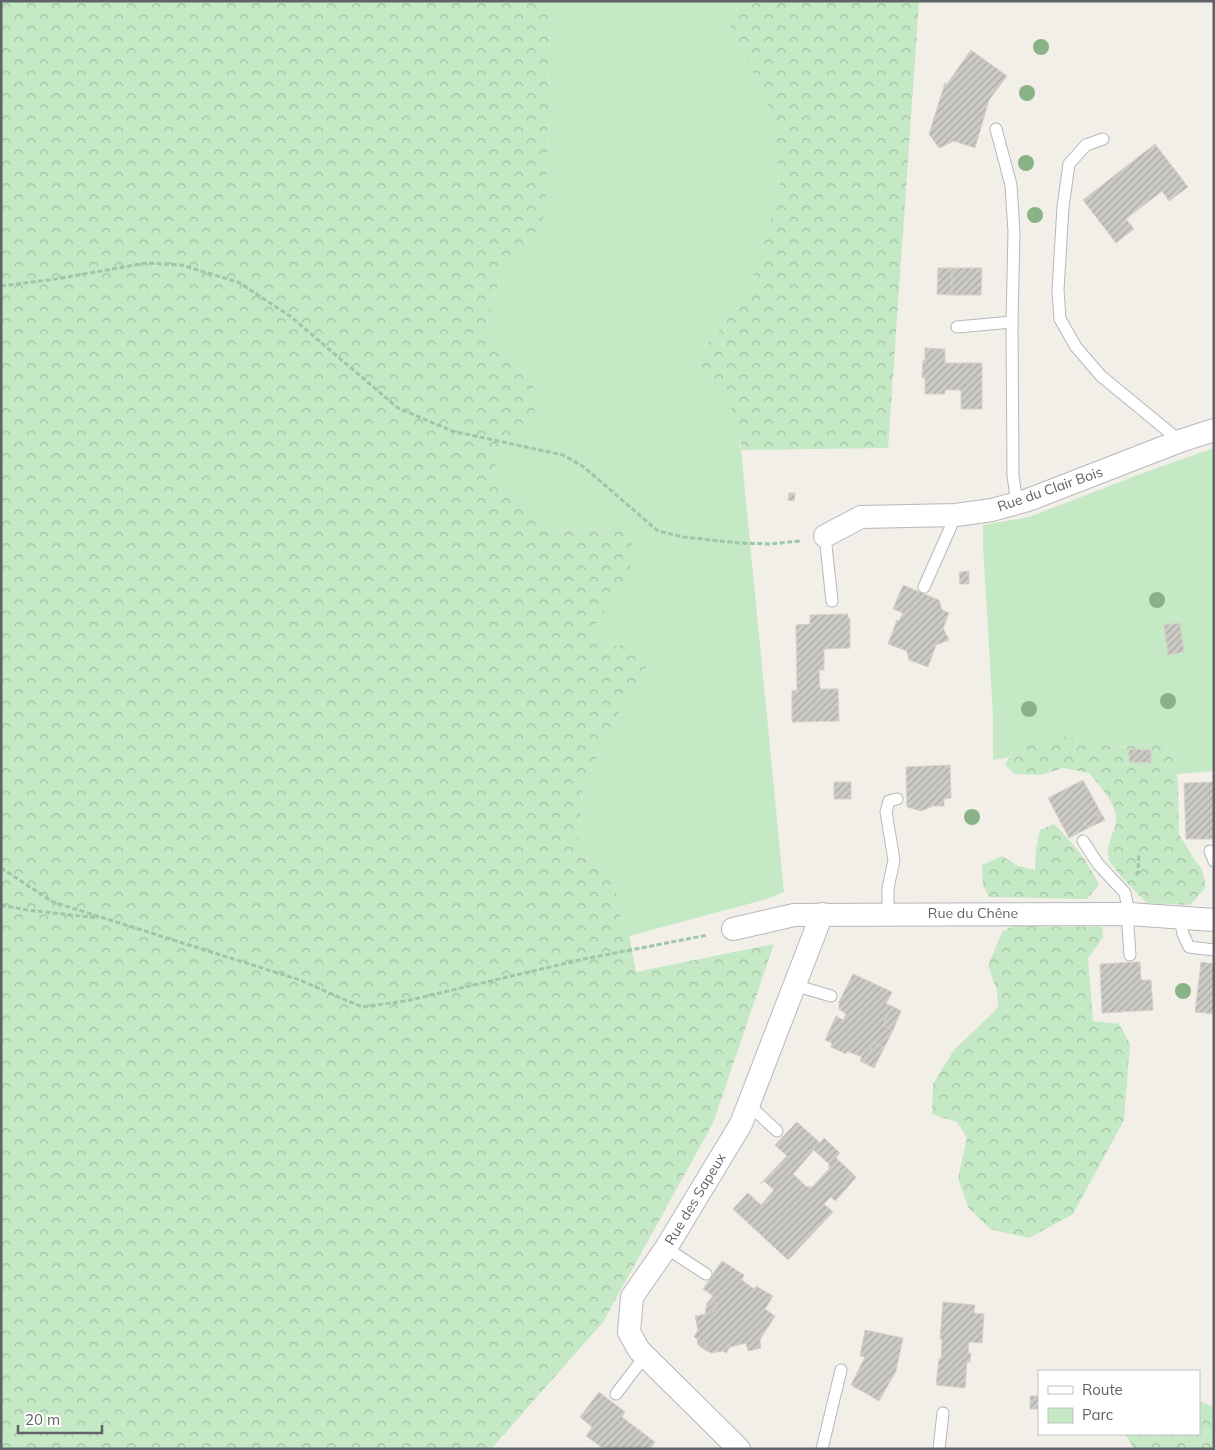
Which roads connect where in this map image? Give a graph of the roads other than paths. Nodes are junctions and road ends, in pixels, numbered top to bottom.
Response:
1 (996, 129) dead end
2 (1103, 139) dead end
3 (1012, 322) junction
4 (956, 327) dead end
5 (1214, 430) edge
6 (1180, 441) junction
7 (1016, 503) junction
8 (956, 515) junction
9 (825, 536) joint
10 (924, 587) dead end
11 (832, 601) dead end
12 (897, 799) dead end
13 (1083, 841) dead end
14 (822, 914) junction
15 (888, 914) junction
16 (1129, 914) junction
17 (1180, 918) junction
18 (1214, 920) edge
19 (733, 928) road end
20 (1214, 950) edge
21 (1130, 956) dead end
22 (794, 985) junction
23 (831, 996) dead end
24 (748, 1104) junction
25 (777, 1131) dead end
26 (666, 1248) junction
27 (706, 1274) dead end
28 (645, 1356) junction
29 (841, 1370) dead end
30 (616, 1394) dead end
31 (943, 1413) dead end
32 (739, 1449) edge
33 (822, 1449) edge
34 (939, 1449) edge

1 - 3 lane
2 - 6 lane
3 - 4 lane
3 - 7 lane
5 - 6 street, Rue du Clair Bois
6 - 7 street, Rue du Clair Bois
7 - 8 street, Rue du Clair Bois
8 - 9 street, Rue du Clair Bois
8 - 10 lane
9 - 11 lane
12 - 15 lane
13 - 16 lane
14 - 15 street, Rue du Chêne
14 - 19 street, Rue du Chêne
14 - 22 street, Rue des Sapeux
15 - 16 street, Rue du Chêne
16 - 17 street, Rue du Chêne
16 - 21 lane
17 - 18 street, Rue du Chêne
17 - 20 lane
22 - 23 lane
22 - 24 street, Rue des Sapeux
24 - 25 lane
24 - 26 street, Rue des Sapeux
26 - 27 lane
26 - 28 street, Rue des Sapeux
28 - 30 lane
28 - 32 street, Rue des Sapeux
29 - 33 lane
31 - 34 lane

